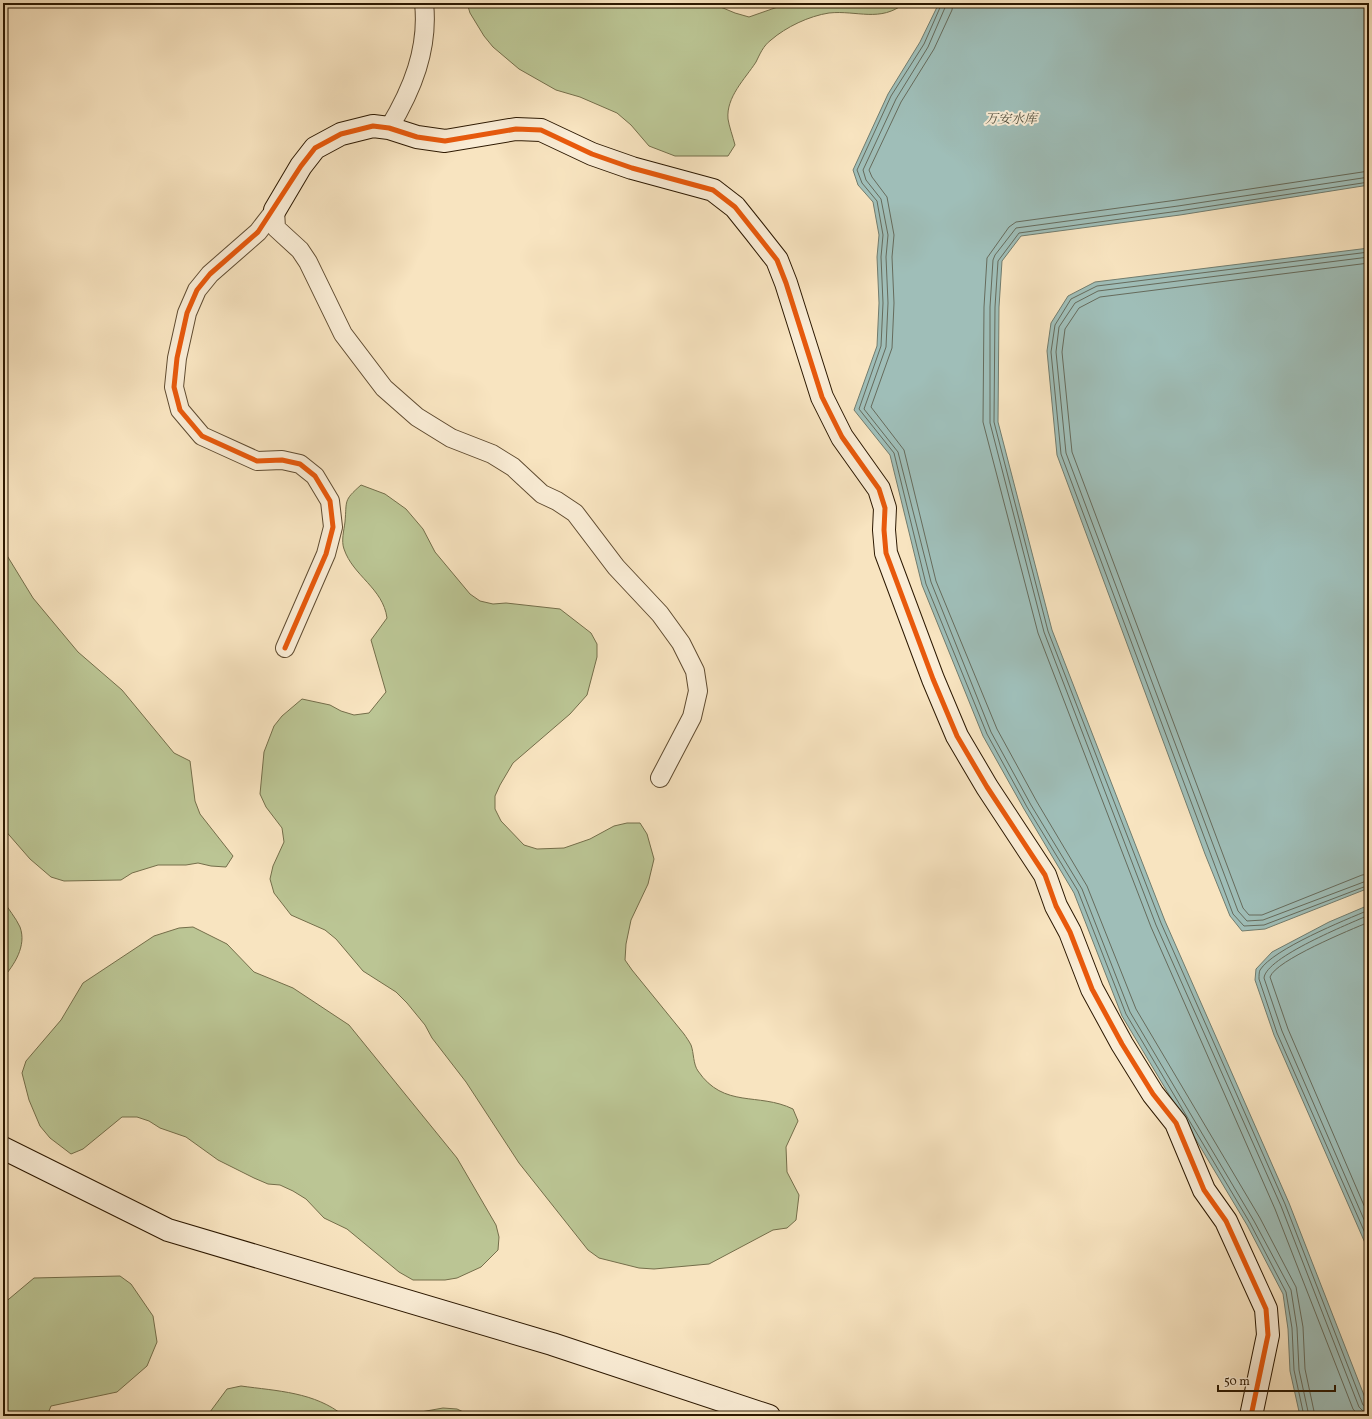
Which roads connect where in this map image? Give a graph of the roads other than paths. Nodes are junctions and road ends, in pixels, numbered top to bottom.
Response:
1 (424, 3) edge
2 (389, 128) junction
3 (275, 210) junction
4 (285, 648) dead end
5 (660, 778) dead end
6 (3, 1148) edge
7 (769, 1416) edge
8 (1251, 1416) edge

1 - 2 street
2 - 3 street
2 - 8 street
3 - 4 street
3 - 5 street
6 - 7 street

